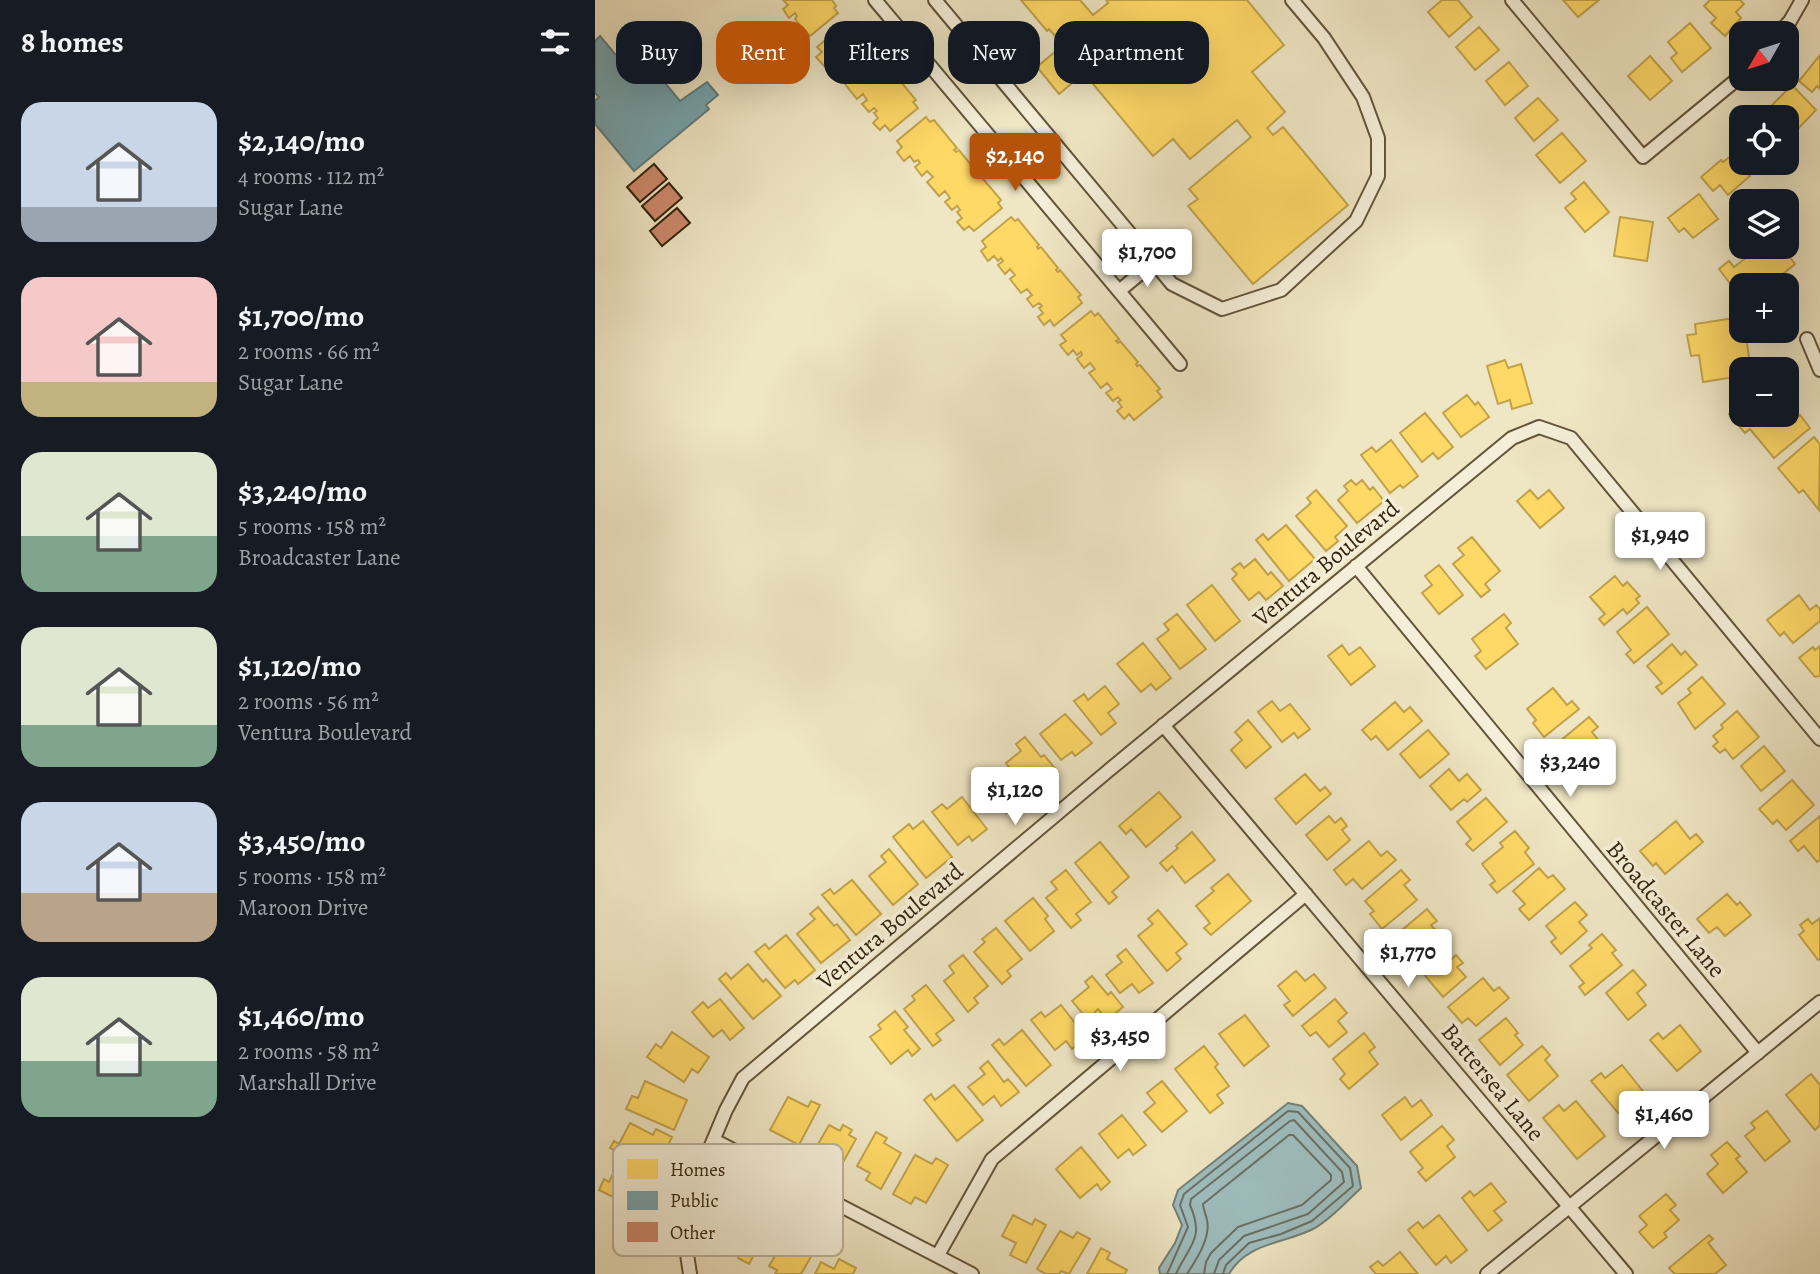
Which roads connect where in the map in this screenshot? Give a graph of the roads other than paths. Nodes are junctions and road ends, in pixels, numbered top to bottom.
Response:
1 (876, 0) edge
2 (936, 0) edge
3 (1291, 0) edge
4 (1512, 0) edge
5 (1802, 0) edge
6 (1790, 21) edge
7 (1729, 86) edge
8 (1154, 262) junction
9 (1119, 291) junction
10 (1807, 339) dead end
11 (1180, 364) dead end
12 (1820, 370) edge
13 (1356, 566) junction
14 (1163, 725) junction
15 (1820, 739) edge
16 (1306, 894) junction
17 (1820, 1002) edge
18 (1758, 1053) junction
19 (713, 1140) junction
20 (711, 1144) edge
21 (721, 1144) edge
22 (843, 1206) edge
23 (1570, 1206) junction
24 (938, 1255) junction
25 (688, 1256) edge
26 (691, 1274) edge
27 (972, 1274) edge
28 (1487, 1274) edge
29 (1626, 1274) edge

1 - 9 street
2 - 8 street
3 - 8 street
4 - 7 street
5 - 6 street
8 - 9 street
9 - 11 street
10 - 12 street
13 - 14 street, Ventura Boulevard
13 - 15 street, Ventura Boulevard
13 - 18 street, Broadcaster Lane
14 - 16 street, Battersea Lane
14 - 19 street, Ventura Boulevard
16 - 23 street, Battersea Lane
16 - 24 street
17 - 18 street
18 - 23 street
19 - 20 street, Ventura Boulevard
19 - 21 street
22 - 24 street
23 - 28 street
23 - 29 street, Battersea Lane
24 - 27 street
25 - 26 street, Ventura Boulevard

